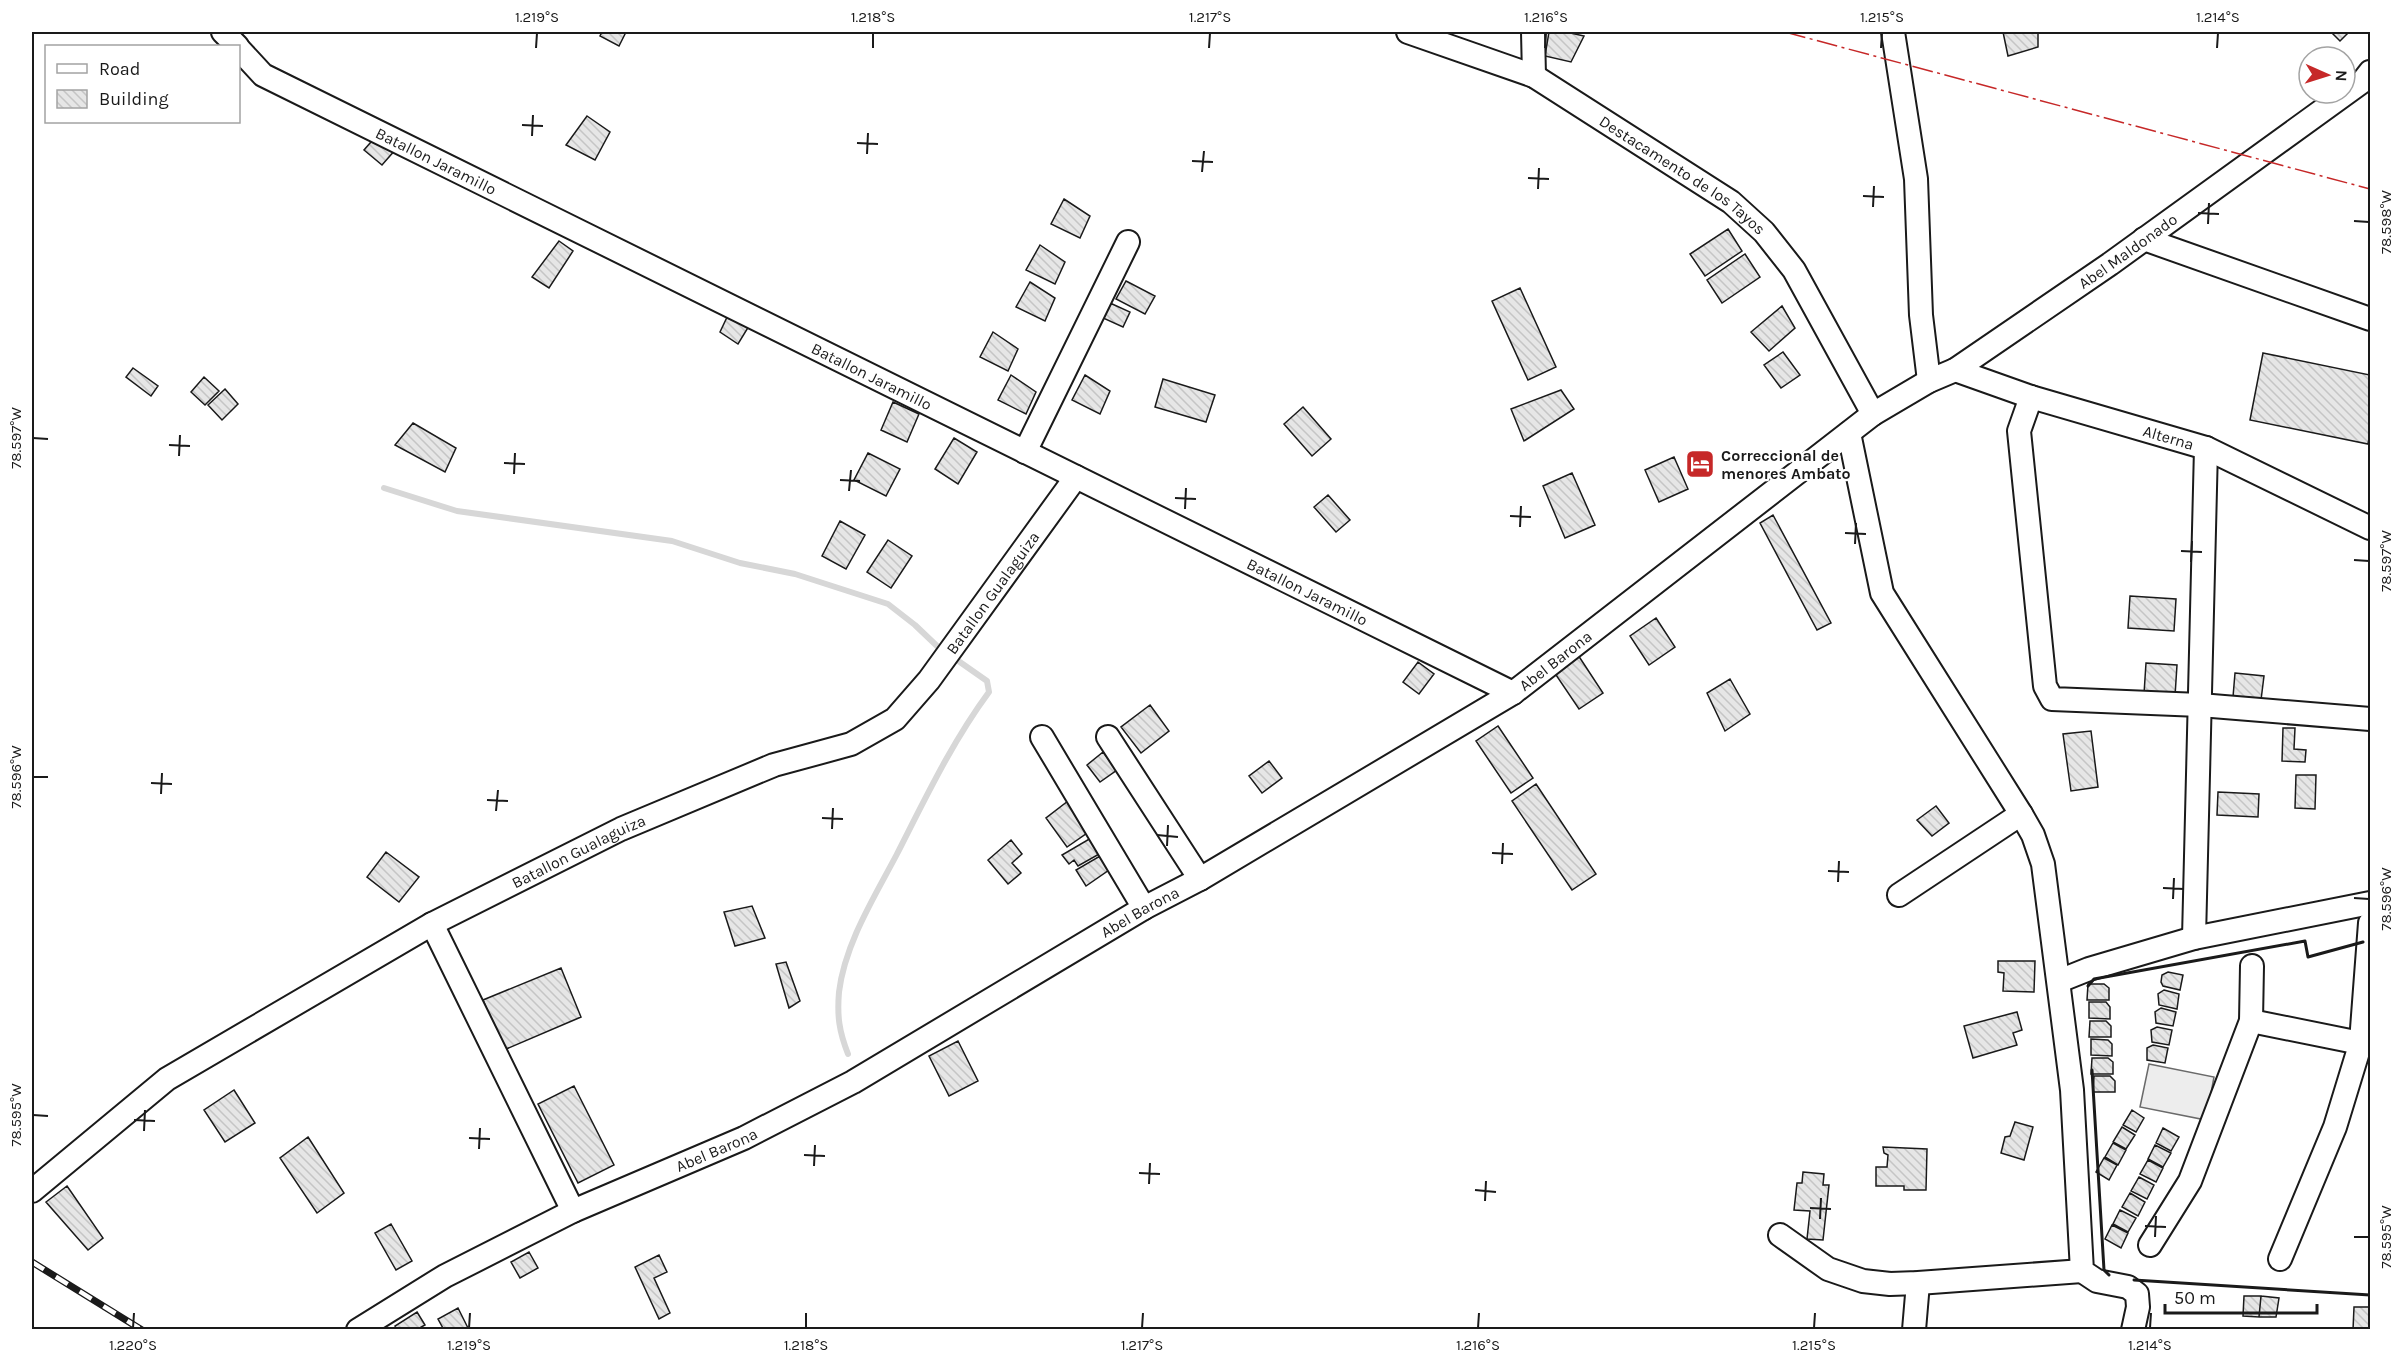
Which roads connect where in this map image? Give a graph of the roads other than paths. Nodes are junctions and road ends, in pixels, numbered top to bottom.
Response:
1 (223, 32) edge
2 (1408, 32) edge
3 (1533, 32) edge
4 (1893, 32) edge
5 (236, 45) edge
6 (240, 49) edge
7 (2370, 72) edge
8 (1534, 76) junction
9 (2144, 239) junction
10 (1128, 242) dead end
11 (2370, 319) edge
12 (1955, 370) junction
13 (1929, 381) junction
14 (2031, 397) junction
15 (1873, 414) junction
16 (1849, 433) junction
17 (2206, 448) junction
18 (1025, 452) junction
19 (1076, 477) junction
20 (2370, 528) edge
21 (1513, 693) junction
22 (2200, 705) junction
23 (2370, 719) edge
24 (1042, 737) dead end
25 (1108, 737) dead end
26 (2021, 814) junction
27 (1200, 879) junction
28 (1899, 895) dead end
29 (2370, 903) edge
30 (1144, 909) junction
31 (2370, 923) edge
32 (432, 924) junction
33 (2194, 938) junction
34 (2252, 966) dead end
35 (2059, 981) junction
36 (2251, 1021) junction
37 (2366, 1044) edge
38 (32, 1191) edge
39 (573, 1211) junction
40 (1780, 1234) dead end
41 (2150, 1245) dead end
42 (2280, 1259) dead end
43 (2082, 1271) junction
44 (1918, 1283) junction
45 (358, 1329) edge
46 (1914, 1329) edge
47 (2133, 1329) edge

1 - 5 street, Batallon Jaramillo
2 - 8 street, Destacamento de los Tayos
3 - 8 street
4 - 13 street
6 - 18 street, Batallon Jaramillo
7 - 9 street, Abel Maldonado
8 - 15 street, Destacamento de los Tayos
9 - 11 street
9 - 12 street, Abel Maldonado
10 - 18 street
12 - 13 street, Abel Maldonado
12 - 14 street, Alterna
13 - 15 street, Abel Maldonado
14 - 17 street, Alterna
14 - 22 street
15 - 16 street, Abel Barona
16 - 21 street, Abel Barona
16 - 26 street
17 - 20 street, Alterna
17 - 22 street
18 - 19 street, Batallon Jaramillo
19 - 21 street, Batallon Jaramillo
19 - 32 street, Batallon Gualaguiza
21 - 27 street, Abel Barona
22 - 23 street
22 - 33 street
24 - 30 street
25 - 27 street
26 - 28 street
26 - 35 street
27 - 30 street, Abel Barona
29 - 33 street
30 - 39 street, Abel Barona
31 - 37 street
32 - 38 street, Batallon Gualaguiza
32 - 39 street
33 - 35 street
34 - 36 street
35 - 43 street
36 - 37 street
36 - 41 street
37 - 42 street
39 - 45 street, Abel Barona
40 - 44 street
43 - 44 street
43 - 47 street
44 - 46 street

